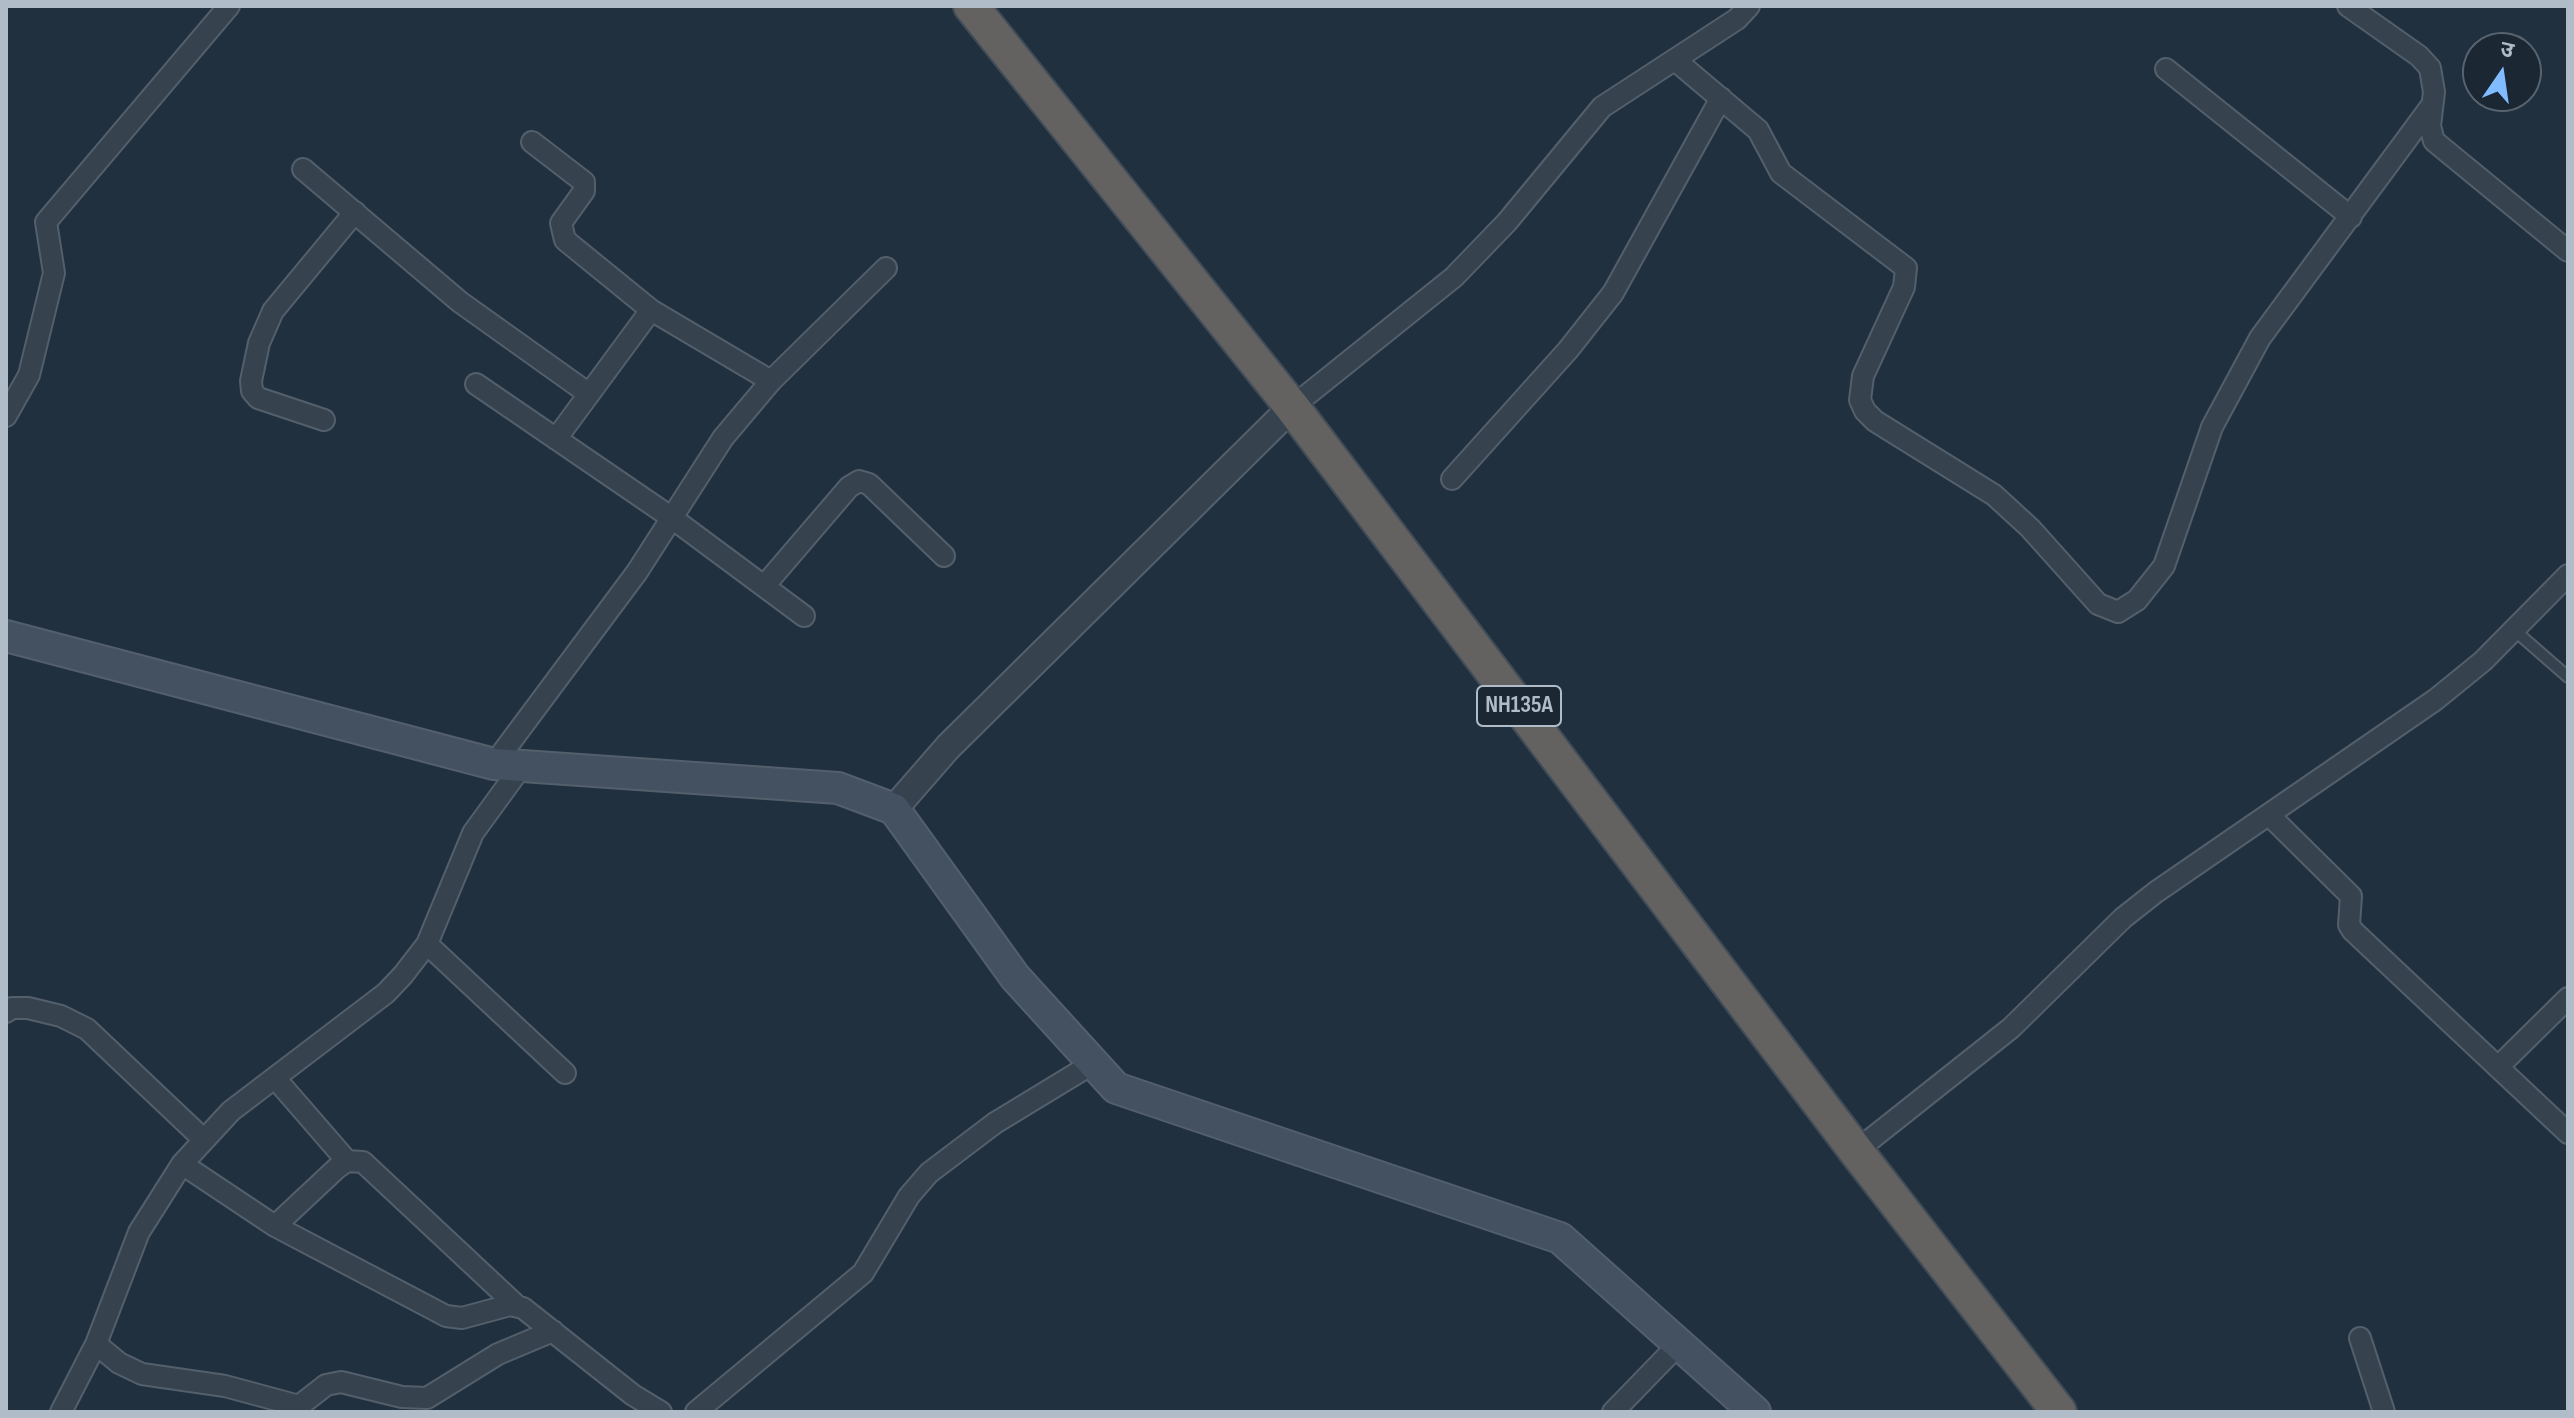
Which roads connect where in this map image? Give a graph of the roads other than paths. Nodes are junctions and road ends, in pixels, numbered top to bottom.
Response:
1 (229, 6) edge
2 (971, 6) edge
3 (1749, 6) edge
4 (2348, 6) edge
5 (1675, 60) junction
6 (2166, 69) dead end
7 (1721, 98) junction
8 (2432, 105) junction
9 (532, 142) dead end
10 (303, 169) dead end
11 (355, 212) junction
12 (2351, 217) junction
13 (2568, 251) edge
14 (886, 268) dead end
15 (651, 310) junction
16 (771, 381) junction
17 (476, 384) dead end
18 (589, 394) junction
19 (1292, 407) junction
20 (6, 416) edge
21 (324, 420) dead end
22 (556, 439) junction
23 (1452, 479) dead end
24 (672, 518) junction
25 (944, 556) dead end
26 (2568, 575) edge
27 (765, 585) junction
28 (804, 616) dead end
29 (2511, 628) junction
30 (6, 636) edge
31 (2568, 677) edge
32 (507, 766) junction
33 (894, 809) junction
34 (2270, 816) junction
35 (427, 944) junction
36 (2568, 998) edge
37 (6, 1012) edge
38 (2499, 1066) junction
39 (1098, 1071) junction
40 (565, 1073) dead end
41 (275, 1078) junction
42 (2568, 1133) edge
43 (202, 1138) junction
44 (1856, 1151) junction
45 (347, 1161) junction
46 (182, 1164) junction
47 (275, 1226) junction
48 (517, 1306) junction
49 (553, 1331) junction
50 (2360, 1338) dead end
51 (96, 1344) junction
52 (1679, 1344) junction
53 (704, 1410) edge
54 (61, 1412) edge
55 (661, 1412) edge
56 (1613, 1412) edge
57 (1755, 1412) edge
58 (2059, 1412) edge
59 (2384, 1412) edge

1 - 20 street
2 - 19 highway, NH135A
3 - 5 street
4 - 8 street
5 - 7 street
5 - 19 street
6 - 12 street
7 - 12 street
7 - 23 street
8 - 12 street
8 - 13 street
9 - 15 street
10 - 11 street
11 - 18 street
11 - 21 street
14 - 16 street
15 - 16 street
15 - 18 street
16 - 24 street
17 - 22 street
18 - 22 street
19 - 33 street
19 - 44 highway, NH135A
22 - 24 street
24 - 27 street
24 - 32 street
25 - 27 street
26 - 29 street
27 - 28 street
29 - 31 lane
29 - 34 street
30 - 32 main road
32 - 33 main road
32 - 35 street
33 - 39 main road
34 - 38 street
34 - 44 street
35 - 40 street
35 - 41 street
36 - 38 street
37 - 43 street
38 - 42 street
39 - 52 main road
39 - 53 street
41 - 43 street
41 - 45 street
43 - 46 street
44 - 58 highway, NH135A
45 - 47 street
45 - 48 street
46 - 47 street
46 - 51 street
47 - 48 street
48 - 49 street
49 - 51 street
49 - 55 street
50 - 59 street
51 - 54 street
52 - 56 street
52 - 57 main road

